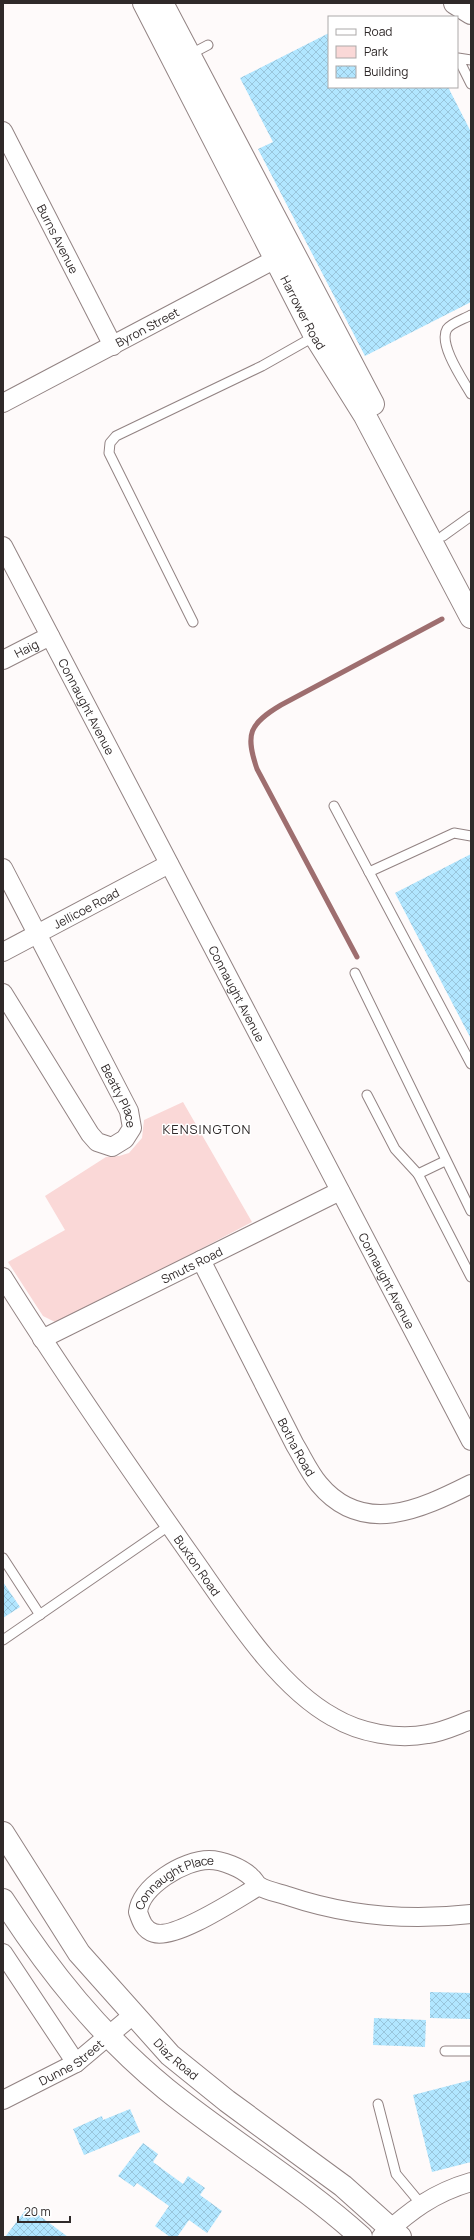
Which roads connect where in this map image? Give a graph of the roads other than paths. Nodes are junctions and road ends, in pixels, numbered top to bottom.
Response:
1 (144, 3) edge
2 (162, 3) edge
3 (455, 3) edge
4 (471, 13) edge
5 (208, 45) dead end
6 (181, 59) junction
7 (471, 60) edge
8 (471, 84) edge
9 (3, 131) edge
10 (283, 255) junction
11 (471, 315) edge
12 (315, 336) junction
13 (114, 346) junction
14 (471, 394) edge
15 (3, 402) edge
16 (471, 516) edge
17 (443, 536) junction
18 (3, 546) edge
19 (471, 591) edge
20 (471, 617) edge
21 (193, 622) dead end
22 (50, 636) junction
23 (3, 660) edge
24 (334, 806) dead end
25 (471, 836) edge
26 (169, 864) junction
27 (3, 868) edge
28 (369, 872) junction
29 (38, 933) junction
30 (3, 952) edge
31 (355, 973) dead end
32 (3, 993) edge
33 (471, 1064) edge
34 (367, 1095) dead end
35 (445, 1161) junction
36 (418, 1174) junction
37 (340, 1191) junction
38 (471, 1211) edge
39 (201, 1260) junction
40 (3, 1277) edge
41 (471, 1277) edge
42 (42, 1339) junction
43 (471, 1441) edge
44 (471, 1484) edge
45 (170, 1526) junction
46 (3, 1558) edge
47 (40, 1616) junction
48 (3, 1640) edge
49 (471, 1720) edge
50 (3, 1833) edge
51 (259, 1886) junction
52 (3, 1900) edge
53 (471, 1914) edge
54 (3, 1953) edge
55 (133, 2015) junction
56 (107, 2036) junction
57 (445, 2051) dead end
58 (471, 2051) edge
59 (76, 2063) junction
60 (3, 2100) edge
61 (378, 2104) dead end
62 (471, 2182) edge
63 (420, 2204) junction
64 (391, 2234) edge
65 (361, 2237) edge

1 - 6 main road, Harrower Road
2 - 6 main road, Harrower Road
3 - 4 main road
5 - 6 lane
6 - 10 main road, Harrower Road
7 - 8 lane
9 - 13 street, Burns Avenue
10 - 12 main road, Harrower Road
10 - 13 street, Byron Street
10 - 17 main road, Harrower Road
11 - 14 lane
12 - 20 main road, Harrower Road
12 - 21 lane
13 - 15 street, Byron Street
16 - 17 lane
17 - 19 main road, Harrower Road
18 - 22 street, Connaught Avenue
22 - 23 street, Haig
22 - 26 street, Connaught Avenue
24 - 28 lane
25 - 28 lane
26 - 29 street, Jellicoe Road
26 - 37 street, Connaught Avenue
27 - 29 street, Beatty Place
28 - 33 lane
29 - 30 street, Jellicoe Road
29 - 32 street, Beatty Place
31 - 35 lane
34 - 36 lane
35 - 36 lane
35 - 38 lane
36 - 41 lane
37 - 39 street, Smuts Road
37 - 43 street, Connaught Avenue
39 - 42 street, Smuts Road
39 - 44 street, Botha Road
40 - 42 street, Buxton Road
42 - 45 street, Buxton Road
45 - 47 lane
45 - 49 street, Buxton Road
46 - 47 lane
47 - 48 lane
50 - 55 main road, Diaz Road
51 - 51 street, Connaught Place
51 - 53 street, Connaught Place
52 - 56 main road
54 - 59 street
55 - 56 street, Dunne Street
55 - 64 main road, Diaz Road
56 - 59 street, Dunne Street
56 - 65 main road
57 - 58 lane
59 - 60 street, Dunne Street
61 - 63 lane
62 - 63 street
63 - 64 street

